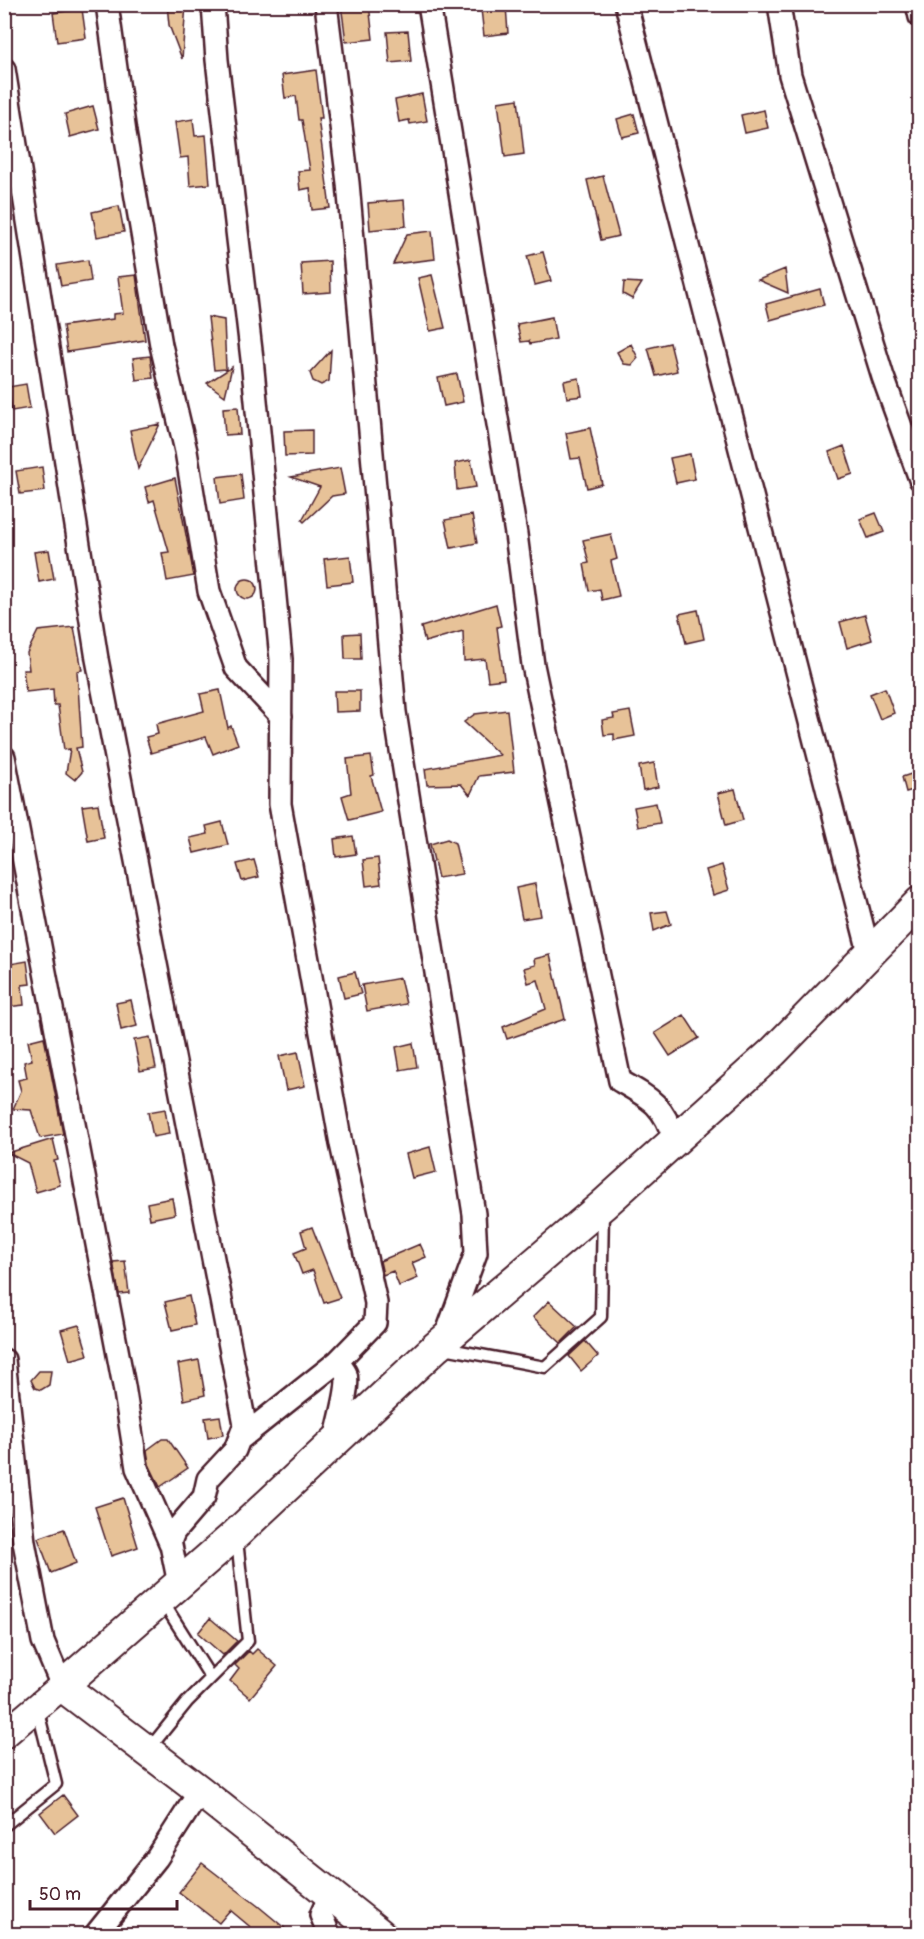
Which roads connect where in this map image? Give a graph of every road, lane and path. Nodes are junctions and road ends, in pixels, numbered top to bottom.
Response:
1 (107, 4) edge
2 (213, 4) edge
3 (326, 4) edge
4 (429, 4) edge
5 (626, 4) edge
6 (780, 4) edge
7 (916, 4) edge
8 (920, 17) edge
9 (4, 69) edge
10 (920, 478) edge
11 (281, 716) junction
12 (4, 757) edge
13 (920, 902) edge
14 (869, 952) junction
15 (674, 1140) junction
16 (603, 1205) junction
17 (440, 1343) junction
18 (4, 1360) edge
19 (337, 1362) junction
20 (240, 1439) junction
21 (335, 1441) junction
22 (236, 1534) junction
23 (170, 1542) junction
24 (170, 1592) junction
25 (211, 1678) junction
26 (62, 1686) junction
27 (37, 1706) junction
28 (4, 1735) edge
29 (148, 1752) junction
30 (200, 1791) junction
31 (4, 1826) edge
32 (330, 1895) junction
33 (96, 1935) edge
34 (329, 1935) edge
35 (380, 1935) edge

1 - 11 street
2 - 11 street
3 - 17 street
4 - 15 street
5 - 14 street
6 - 10 street
7 - 8 street
9 - 20 street
11 - 19 street
12 - 23 street
13 - 14 main road
14 - 15 main road
15 - 16 main road
16 - 17 main road
16 - 17 lane
17 - 21 main road
18 - 26 street
19 - 20 street
19 - 21 street
20 - 23 street
21 - 22 main road
22 - 24 main road
22 - 25 lane
23 - 24 street
24 - 25 lane
24 - 26 main road
25 - 29 lane
26 - 27 street
26 - 29 main road
27 - 28 street
27 - 31 lane
29 - 30 main road
30 - 32 main road
30 - 33 street
32 - 34 street
32 - 35 main road

